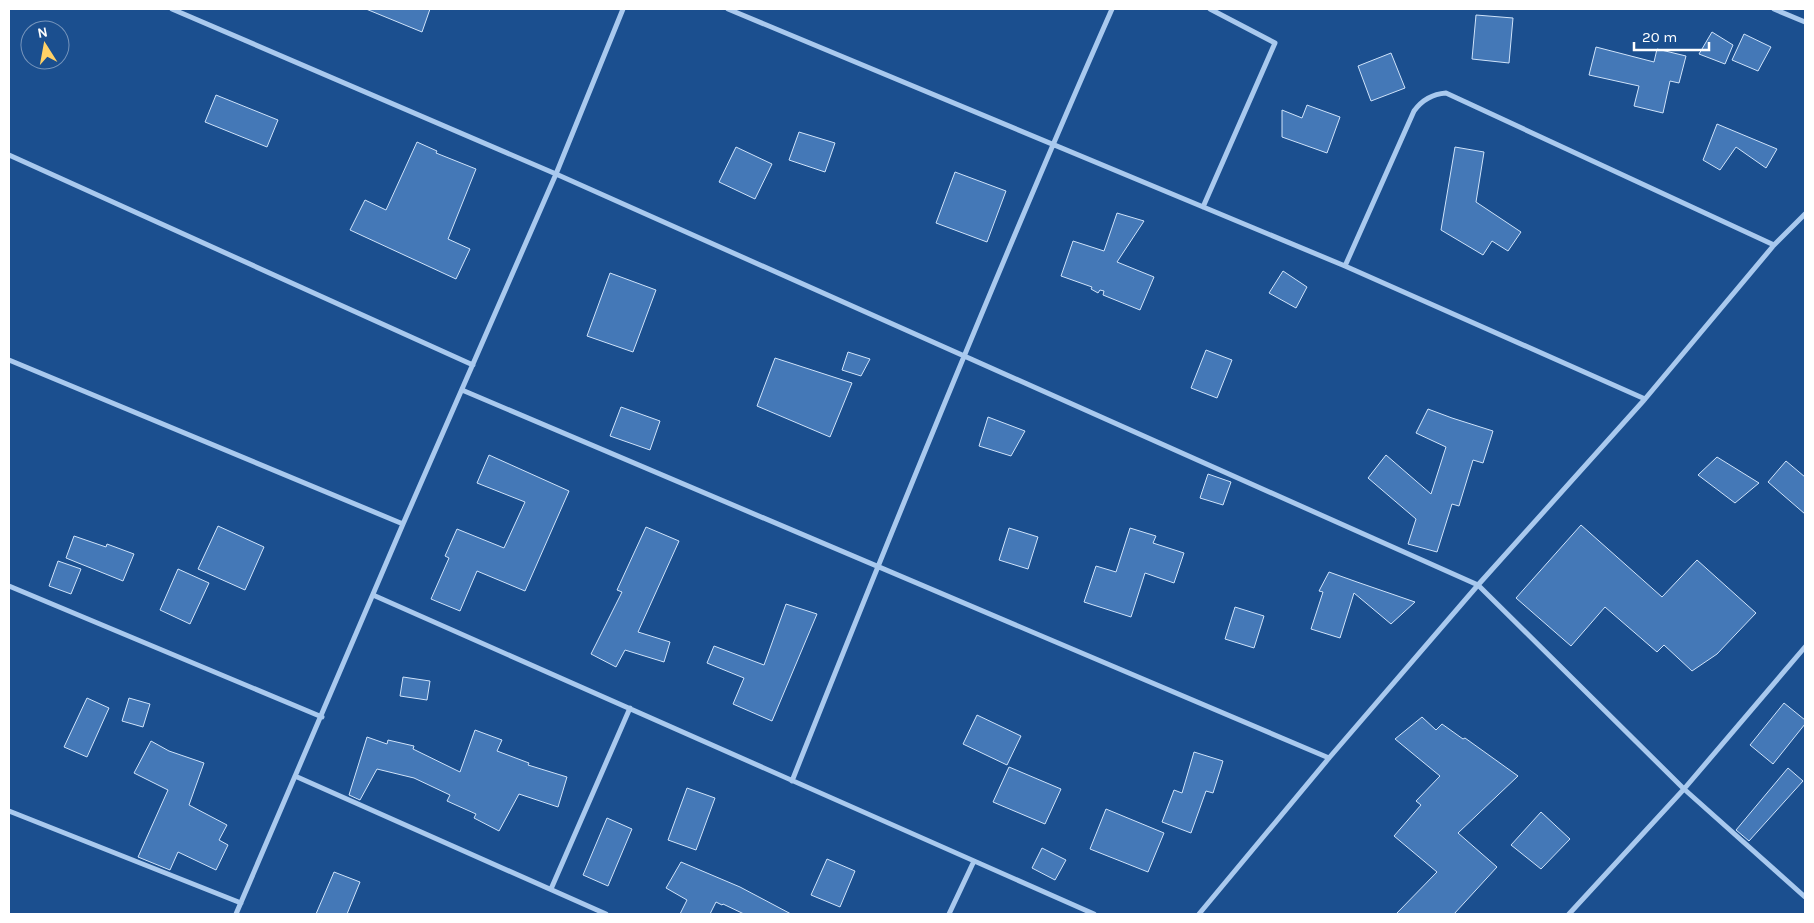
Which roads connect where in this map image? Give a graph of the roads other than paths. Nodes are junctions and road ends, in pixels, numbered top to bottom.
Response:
1 (172, 9) edge
2 (623, 9) edge
3 (728, 9) edge
4 (1112, 9) edge
5 (1210, 9) edge
6 (1774, 9) edge
7 (1805, 22) edge
8 (1052, 144) junction
9 (9, 155) edge
10 (556, 174) junction
11 (1202, 207) junction
12 (1805, 214) edge
13 (1774, 245) junction
14 (1345, 266) junction
15 (965, 356) junction
16 (9, 360) edge
17 (473, 365) junction
18 (462, 390) junction
19 (1644, 399) junction
20 (403, 524) junction
21 (878, 566) junction
22 (1478, 585) junction
23 (9, 586) edge
24 (373, 595) junction
25 (1805, 647) edge
26 (630, 708) junction
27 (322, 717) junction
28 (1330, 758) junction
29 (295, 776) junction
30 (792, 781) junction
31 (1684, 789) junction
32 (9, 810) edge
33 (974, 861) junction
34 (551, 889) junction
35 (1805, 897) edge
36 (241, 903) junction
37 (236, 914) edge
38 (606, 914) edge
39 (950, 914) edge
40 (1094, 914) edge
41 (1199, 914) edge
42 (1569, 914) edge

1 - 10 street
2 - 10 street
3 - 8 street
4 - 8 street
5 - 11 street
6 - 7 street
8 - 11 street
8 - 15 street
9 - 17 street
10 - 15 street
10 - 17 street
11 - 14 street
12 - 13 street
13 - 14 street
13 - 19 street
14 - 19 street
15 - 21 street
15 - 22 street
16 - 20 street
17 - 18 street
18 - 20 street
18 - 21 street
19 - 22 street
20 - 24 street
21 - 28 street
21 - 30 street
22 - 28 street
22 - 31 street
23 - 27 street
24 - 26 street
24 - 27 street
25 - 31 street
26 - 30 street
26 - 34 street
27 - 29 street
28 - 41 street
29 - 34 street
29 - 36 street
30 - 33 street
31 - 35 street
31 - 42 street
32 - 36 street
33 - 39 street
33 - 40 street
34 - 38 street
36 - 37 street

